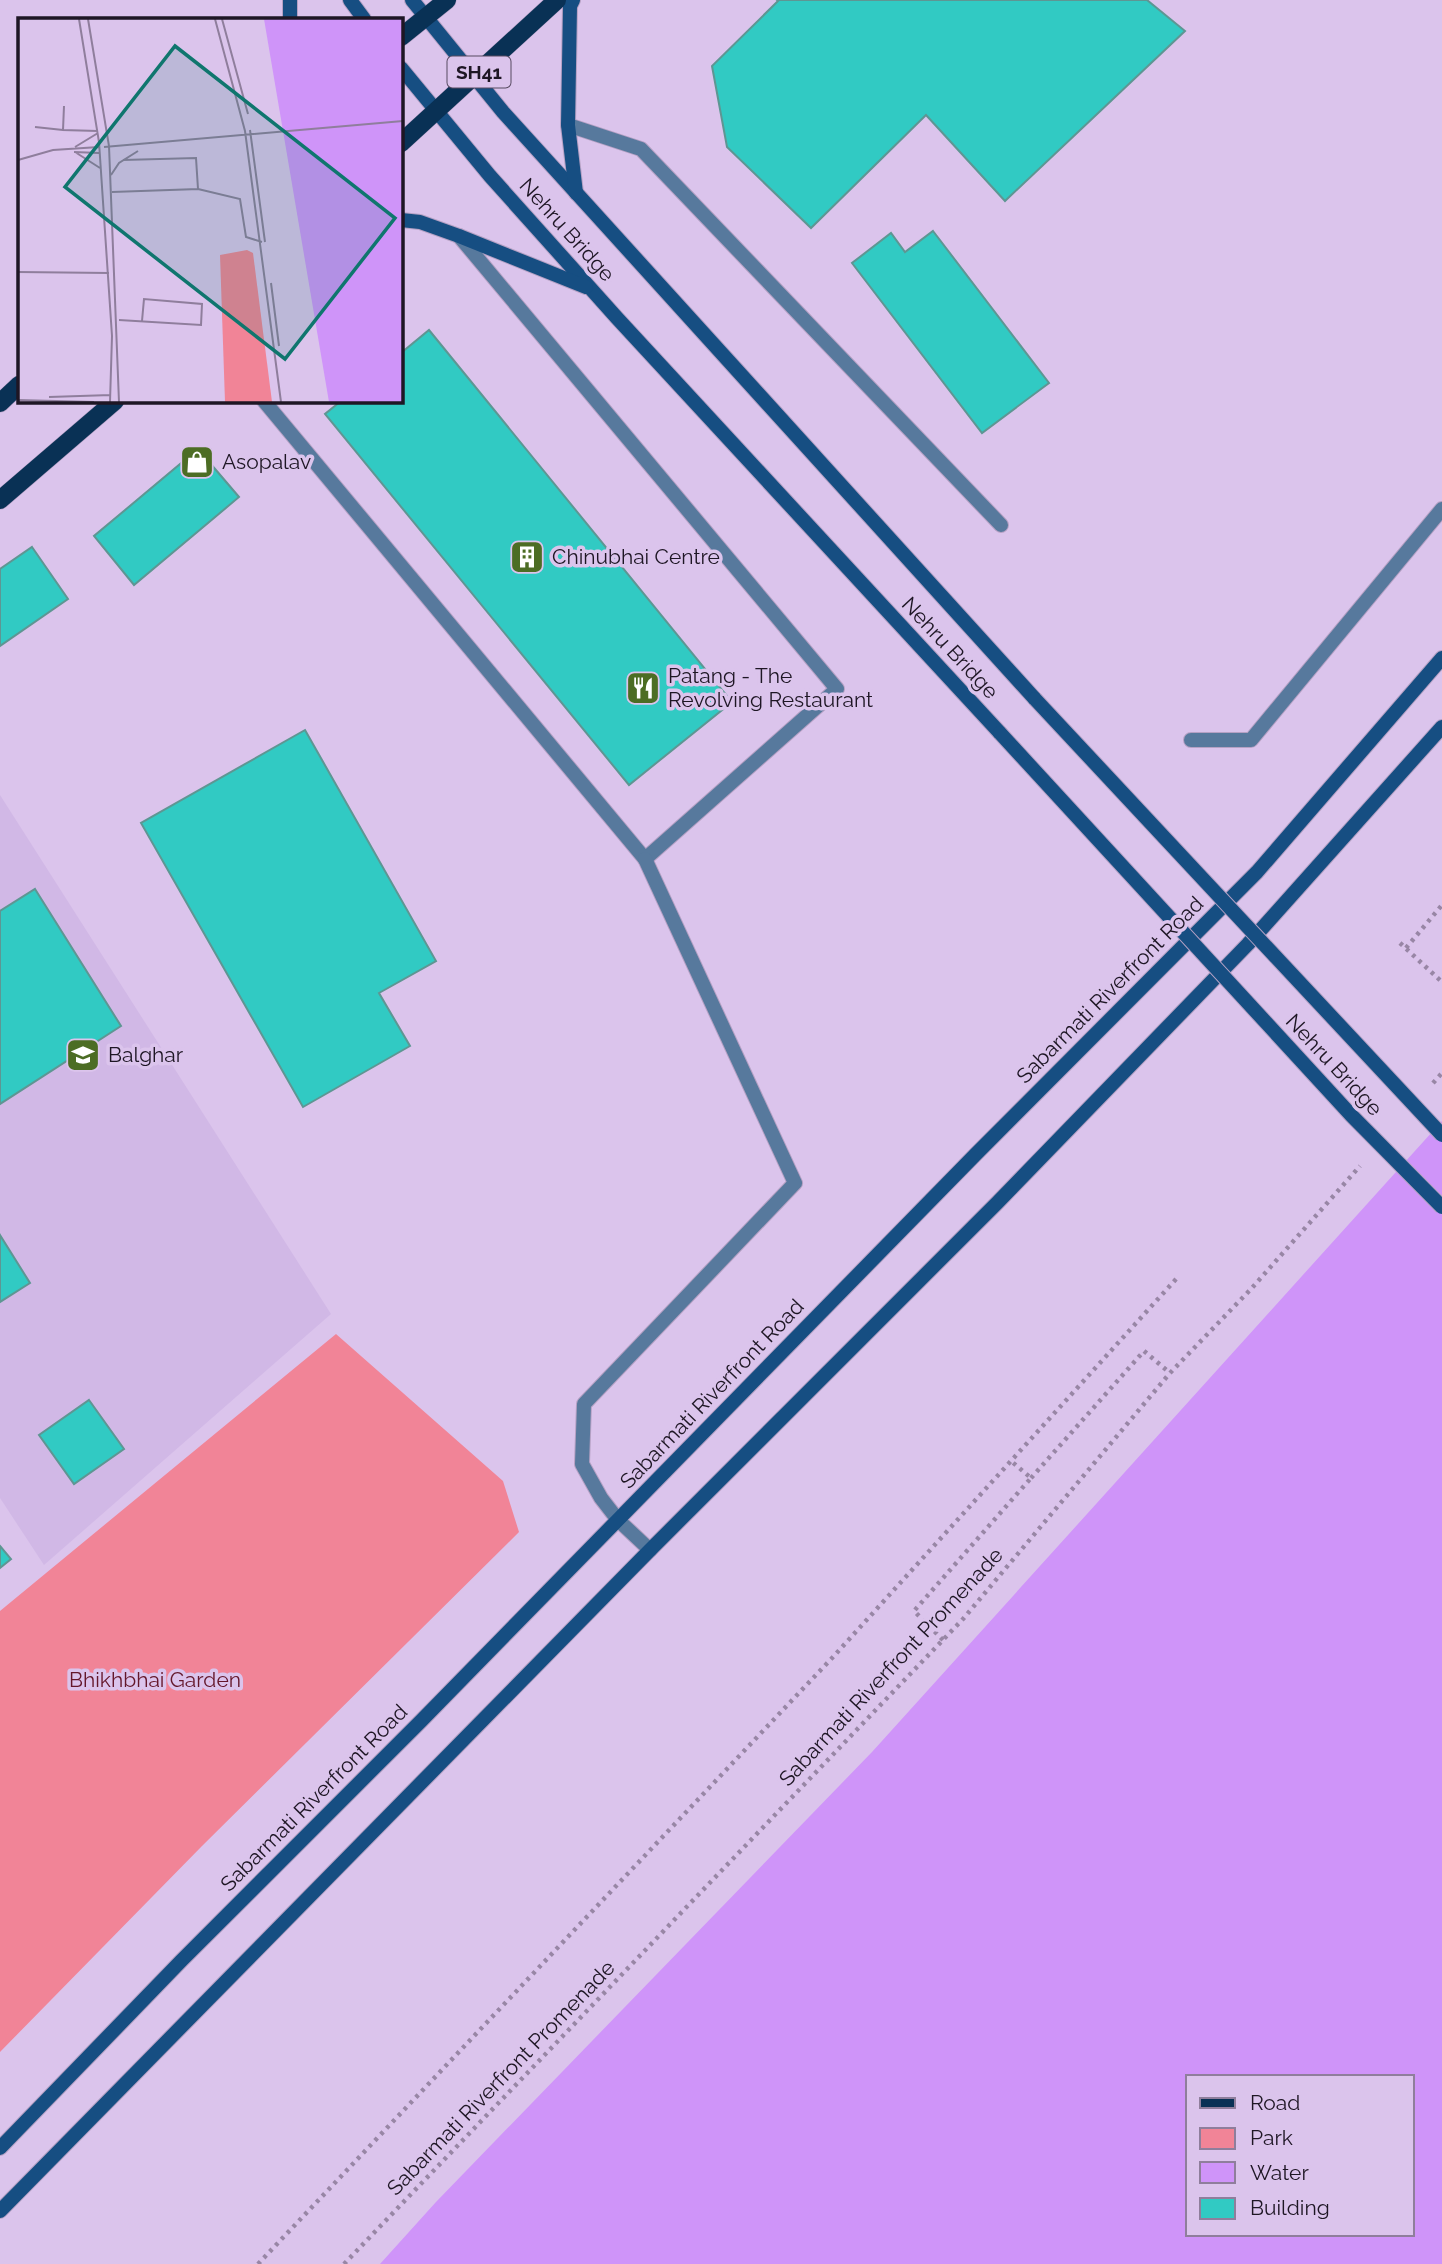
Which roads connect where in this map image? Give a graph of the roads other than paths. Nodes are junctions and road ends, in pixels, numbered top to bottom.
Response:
1 (290, 0) edge
2 (350, 0) edge
3 (412, 0) edge
4 (447, 0) edge
5 (557, 0) edge
6 (573, 0) edge
7 (424, 17) junction
8 (290, 18) edge
9 (363, 18) edge
10 (402, 36) edge
11 (402, 69) edge
12 (474, 77) junction
13 (436, 109) junction
14 (568, 125) junction
15 (402, 142) edge
16 (576, 193) junction
17 (402, 220) edge
18 (459, 236) junction
19 (591, 289) junction
20 (18, 386) edge
21 (114, 402) edge
22 (265, 402) edge
23 (0, 403) edge
24 (0, 500) edge
25 (1442, 509) edge
26 (1001, 524) dead end
27 (1442, 659) edge
28 (1442, 727) edge
29 (1191, 740) dead end
30 (645, 859) junction
31 (1442, 1135) edge
32 (1442, 1207) edge
33 (618, 1520) junction
34 (650, 1550) junction
35 (0, 2148) edge
36 (0, 2211) edge

1 - 8 street
2 - 9 street
3 - 7 street, Nehru Bridge
4 - 7 main road
5 - 12 main road, SH41
6 - 14 street
7 - 10 main road
7 - 12 street, Nehru Bridge
11 - 13 street, Nehru Bridge
12 - 13 main road, SH41
12 - 16 street, Nehru Bridge
13 - 15 main road, SH41
13 - 19 street, Nehru Bridge
14 - 16 street
14 - 26 street
16 - 31 street, Nehru Bridge, bridge
17 - 18 street
18 - 19 street
18 - 30 street
19 - 32 street, Nehru Bridge, bridge
20 - 23 main road
21 - 24 main road
22 - 30 street
25 - 29 street
27 - 33 street, Sabarmati Riverfront Road
28 - 34 street
30 - 33 street
33 - 34 street
33 - 35 street, Sabarmati Riverfront Road
34 - 36 street

